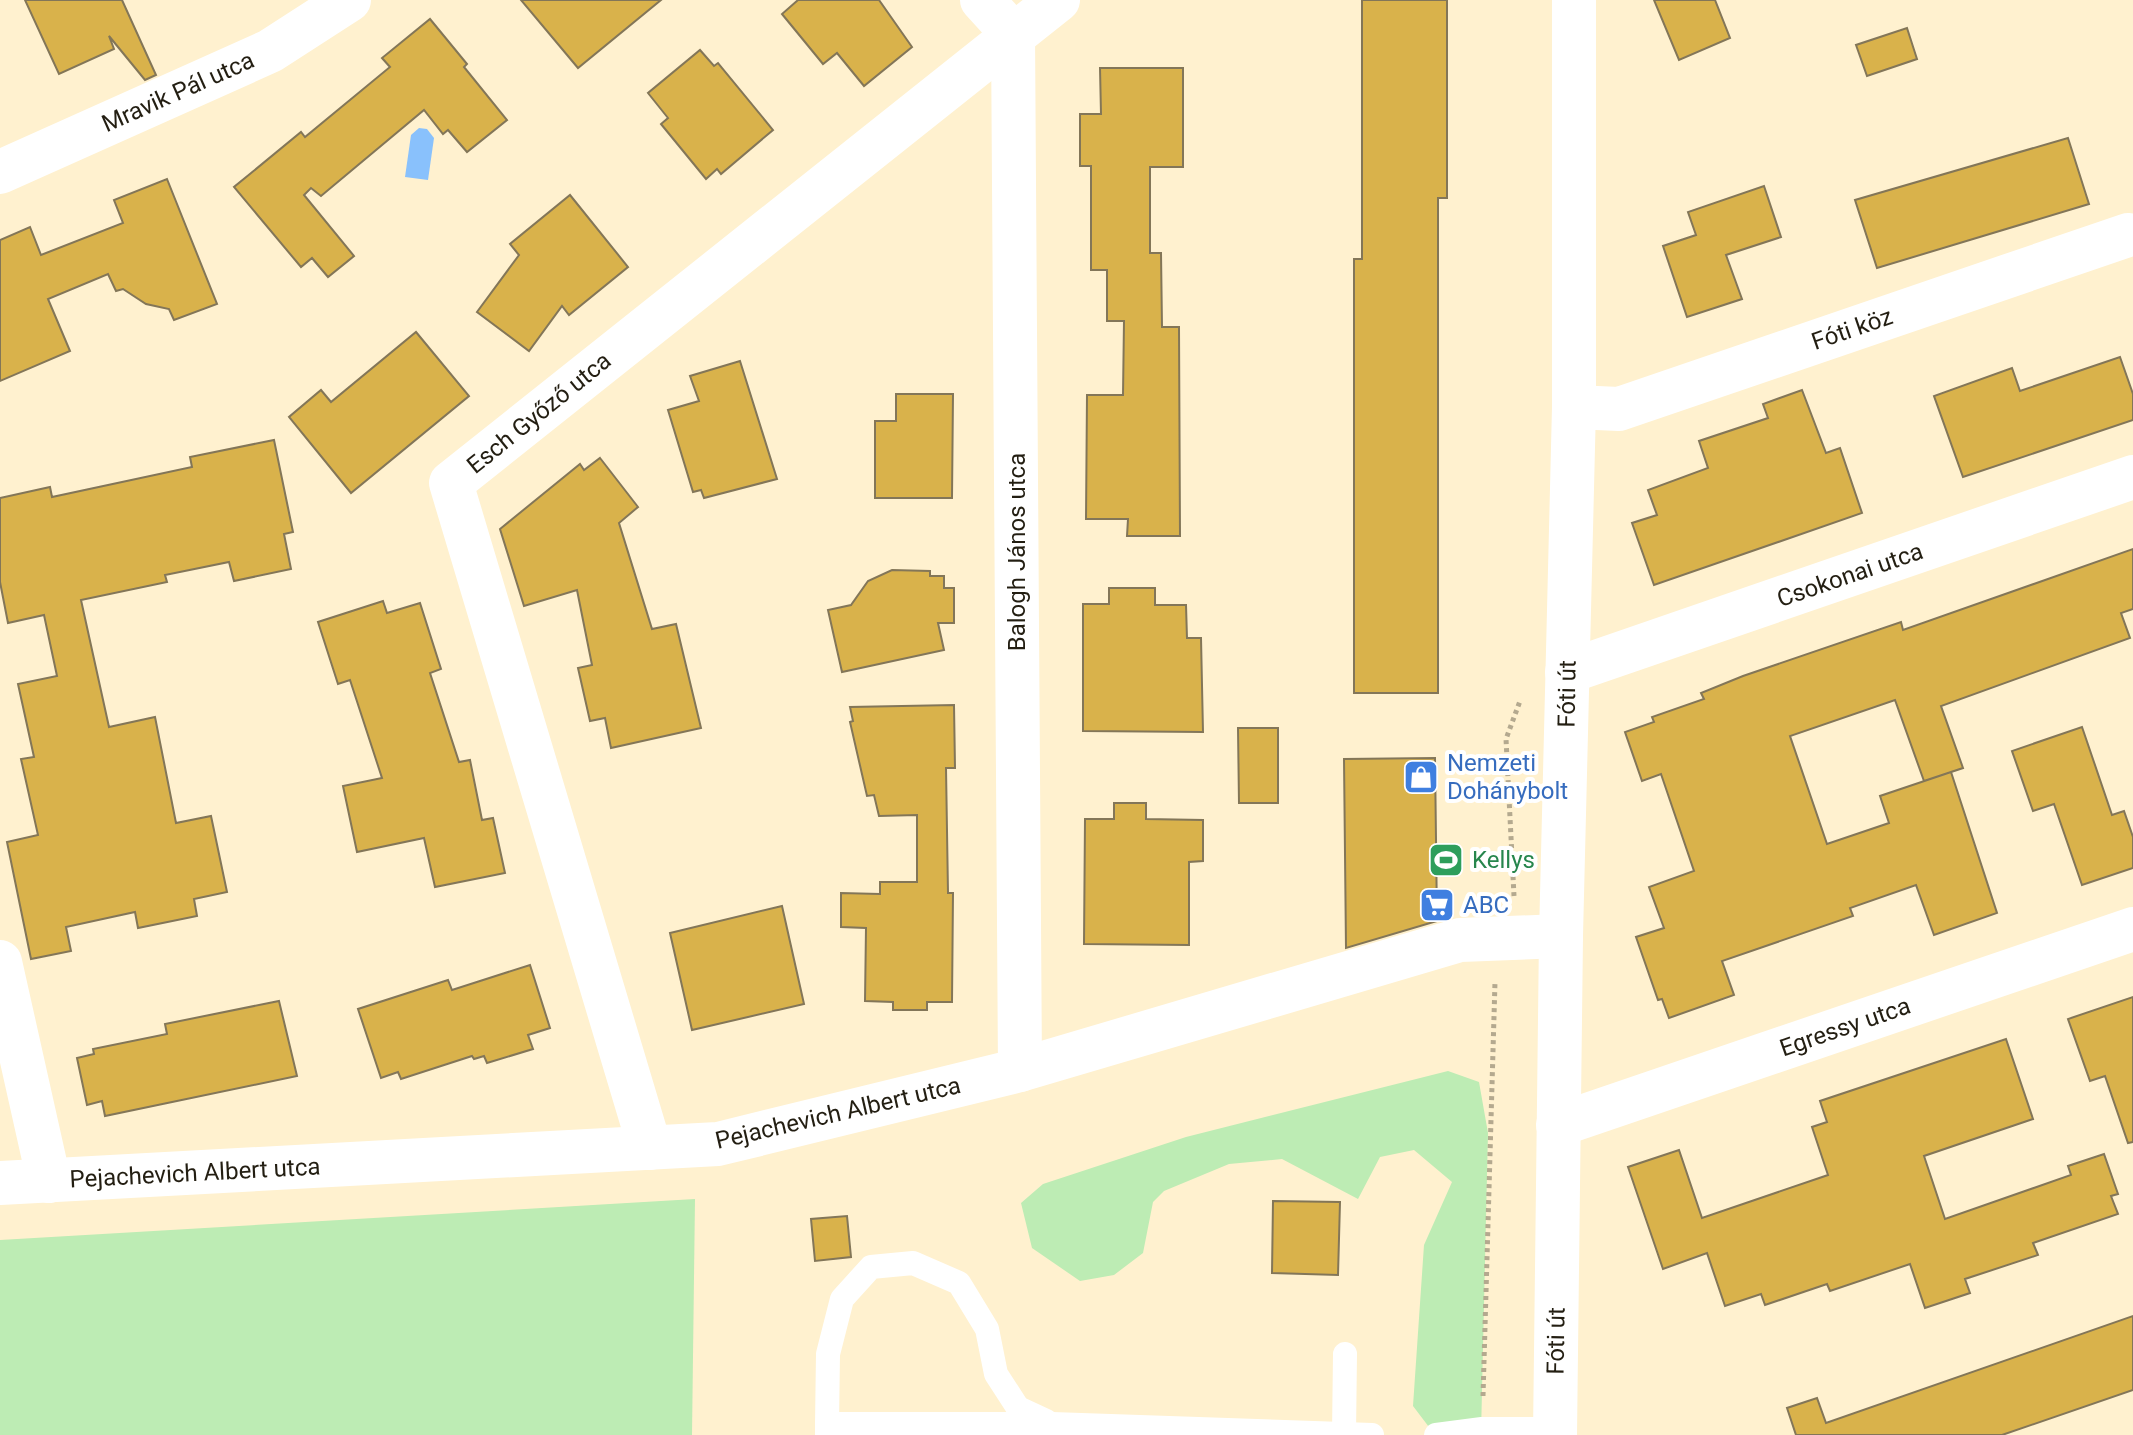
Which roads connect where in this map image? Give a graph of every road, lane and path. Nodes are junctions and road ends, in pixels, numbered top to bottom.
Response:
1 (349, 0) edge
2 (982, 0) edge
3 (1058, 0) edge
4 (1574, 0) edge
5 (1013, 34) junction
6 (0, 172) edge
7 (2128, 235) dead end
8 (1574, 407) junction
9 (2133, 477) edge
10 (1567, 672) junction
11 (1521, 688) dead end
12 (2133, 929) edge
13 (1561, 936) junction
14 (1496, 939) junction
15 (0, 962) edge
16 (1020, 1070) junction
17 (1558, 1125) junction
18 (650, 1148) junction
19 (49, 1181) junction
20 (0, 1183) edge
21 (1345, 1354) dead end
22 (1052, 1424) junction
23 (1482, 1429) junction
24 (827, 1430) edge
25 (1555, 1432) edge
26 (1344, 1434) edge
27 (1372, 1435) edge
28 (1436, 1435) edge

1 - 6 street, Mravik Pál utca
2 - 5 street
3 - 5 street, Esch Győző utca
4 - 8 street, Fóti út
5 - 16 street, Balogh János utca
5 - 18 street, Esch Győző utca
7 - 8 street, Fóti köz
8 - 10 street, Fóti út
9 - 10 street, Csokonai utca
10 - 13 street, Fóti út
11 - 14 path
12 - 17 street, Egressy utca
13 - 14 street, Pejachevich Albert utca
13 - 17 street, Fóti út
14 - 16 street, Pejachevich Albert utca
14 - 23 path
15 - 19 street
16 - 18 street, Pejachevich Albert utca
17 - 25 street, Fóti út
18 - 19 street, Pejachevich Albert utca
19 - 20 street, Pejachevich Albert utca
21 - 26 lane
22 - 24 lane
22 - 24 lane
22 - 26 lane
23 - 25 lane
23 - 28 lane
26 - 27 lane

